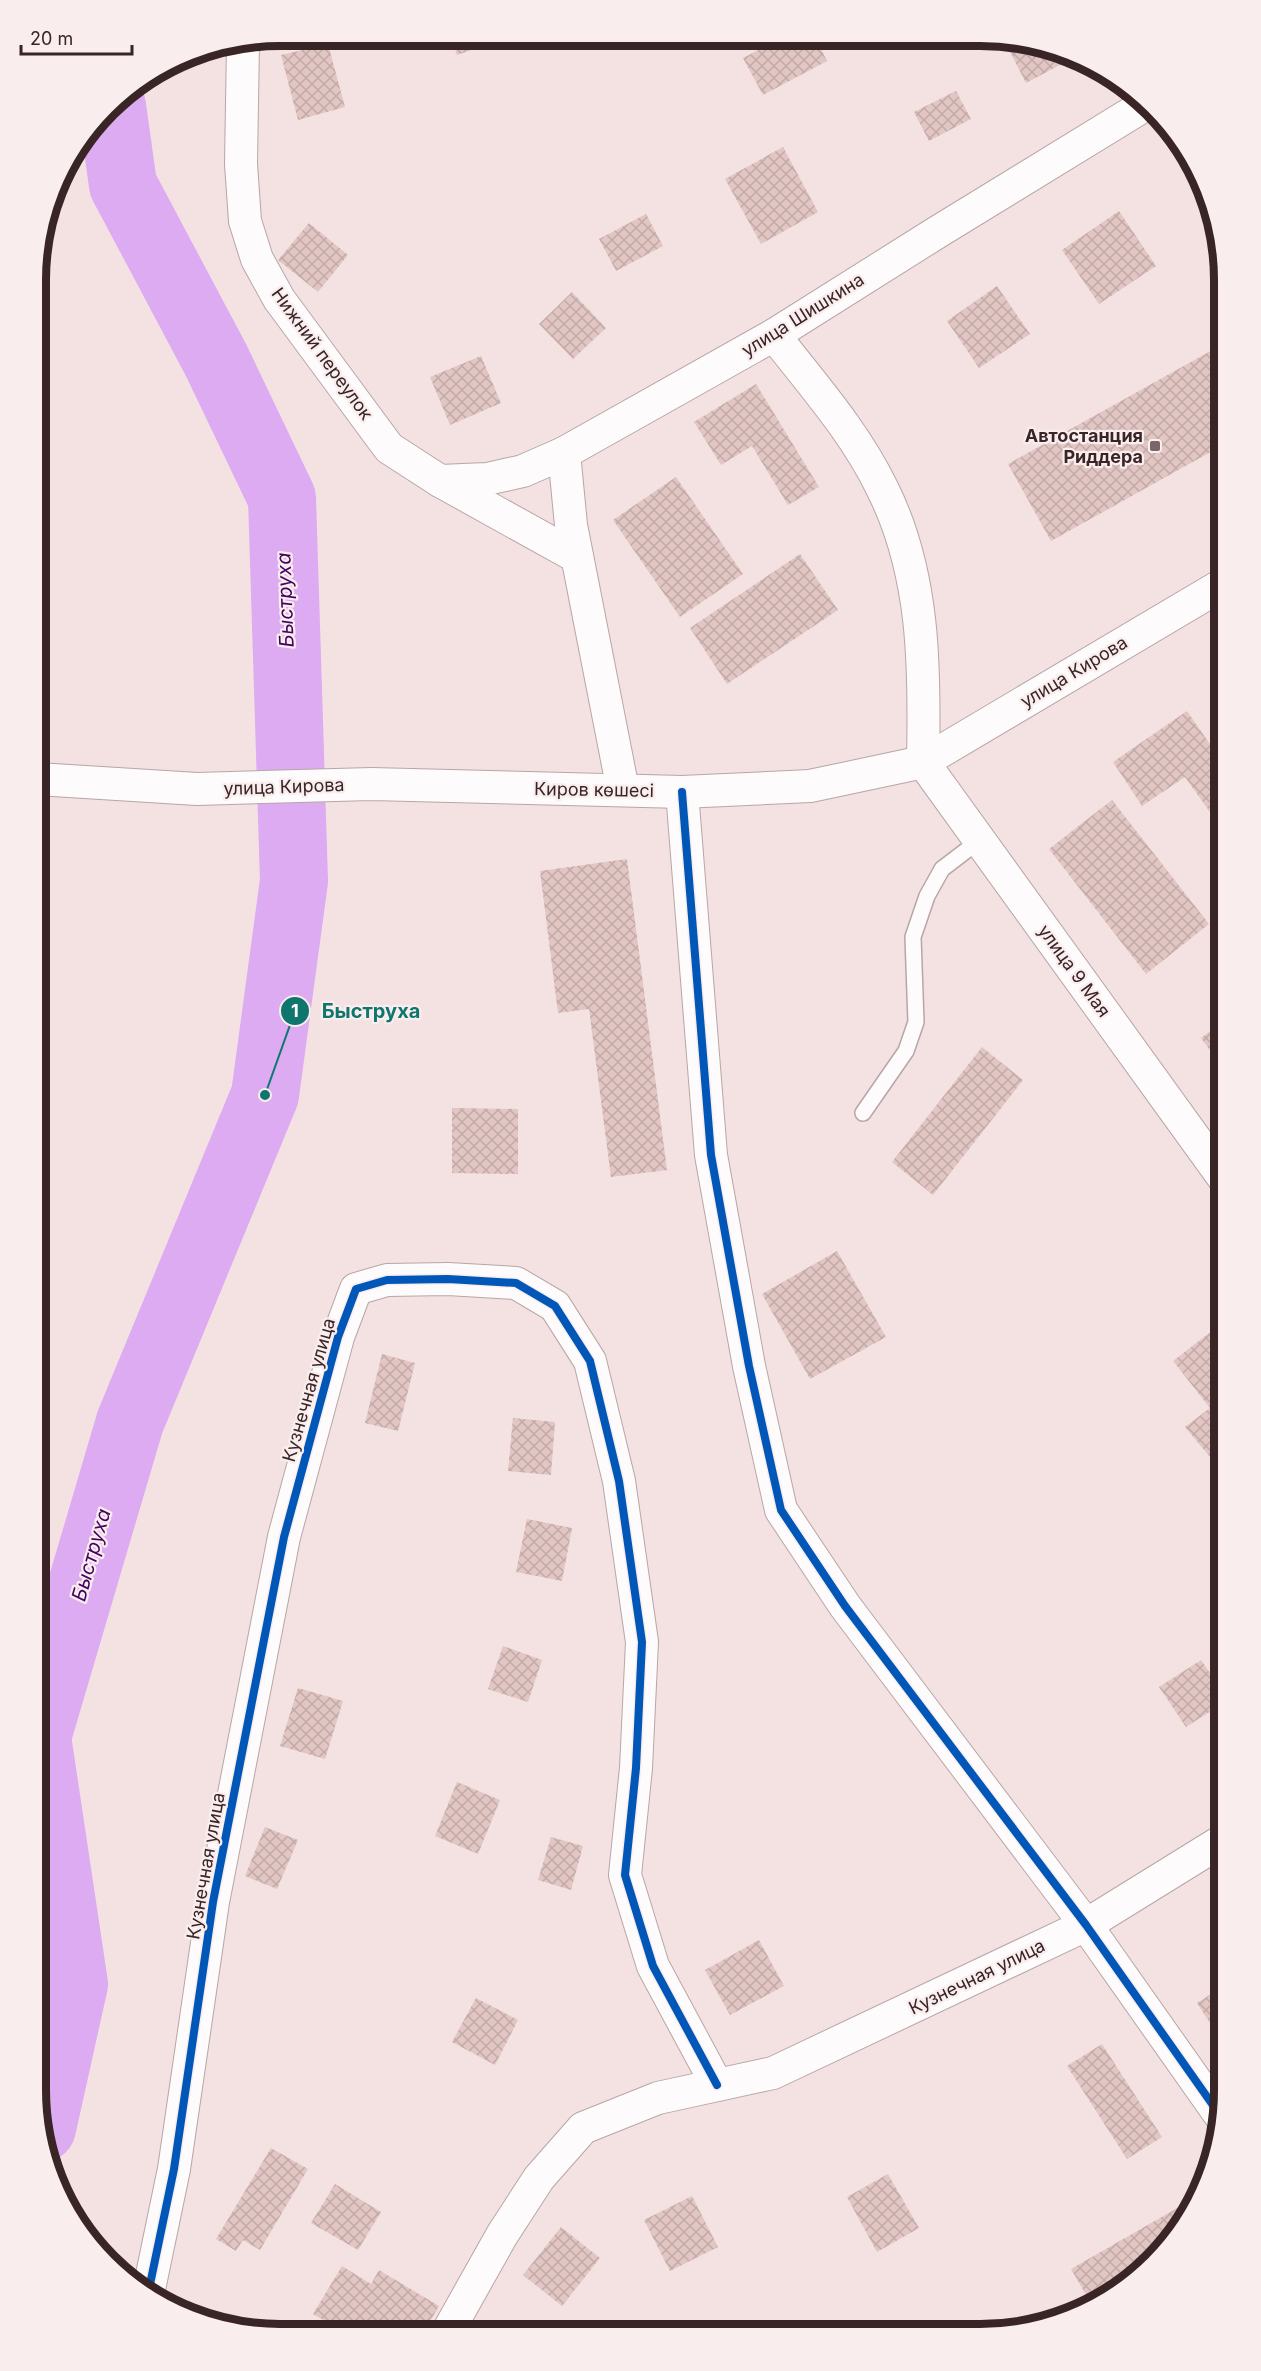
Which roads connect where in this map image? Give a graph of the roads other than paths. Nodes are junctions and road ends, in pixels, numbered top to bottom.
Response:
1 (243, 49) edge
2 (1139, 108) edge
3 (774, 335) junction
4 (564, 453) junction
5 (440, 481) junction
6 (577, 557) junction
7 (1214, 590) edge
8 (923, 762) junction
9 (46, 779) edge
10 (371, 784) joint
11 (623, 790) junction
12 (682, 792) junction
13 (980, 840) junction
14 (863, 1113) dead end
15 (1214, 1165) edge
16 (1214, 1846) edge
17 (1086, 1925) junction
18 (717, 2085) junction
19 (1214, 2107) edge
20 (150, 2285) edge
21 (452, 2324) edge

1 - 5 street, Нижний переулок
2 - 3 street, улица Шишкина
3 - 4 street, улица Шишкина
3 - 8 street
4 - 5 street, улица Шишкина
4 - 6 street
5 - 6 street, Нижний переулок
6 - 11 street
7 - 8 street, улица Кирова
8 - 12 street, Киров көшесі
8 - 13 street, улица 9 Мая
9 - 10 street, улица Кирова
10 - 11 street, Киров көшесі
11 - 12 street, Киров көшесі
12 - 17 street
13 - 14 lane
13 - 15 street, улица 9 Мая
16 - 17 street, Кузнечная улица
17 - 18 street, Кузнечная улица
17 - 19 street
18 - 20 street, Кузнечная улица
18 - 21 street, Кузнечная улица

